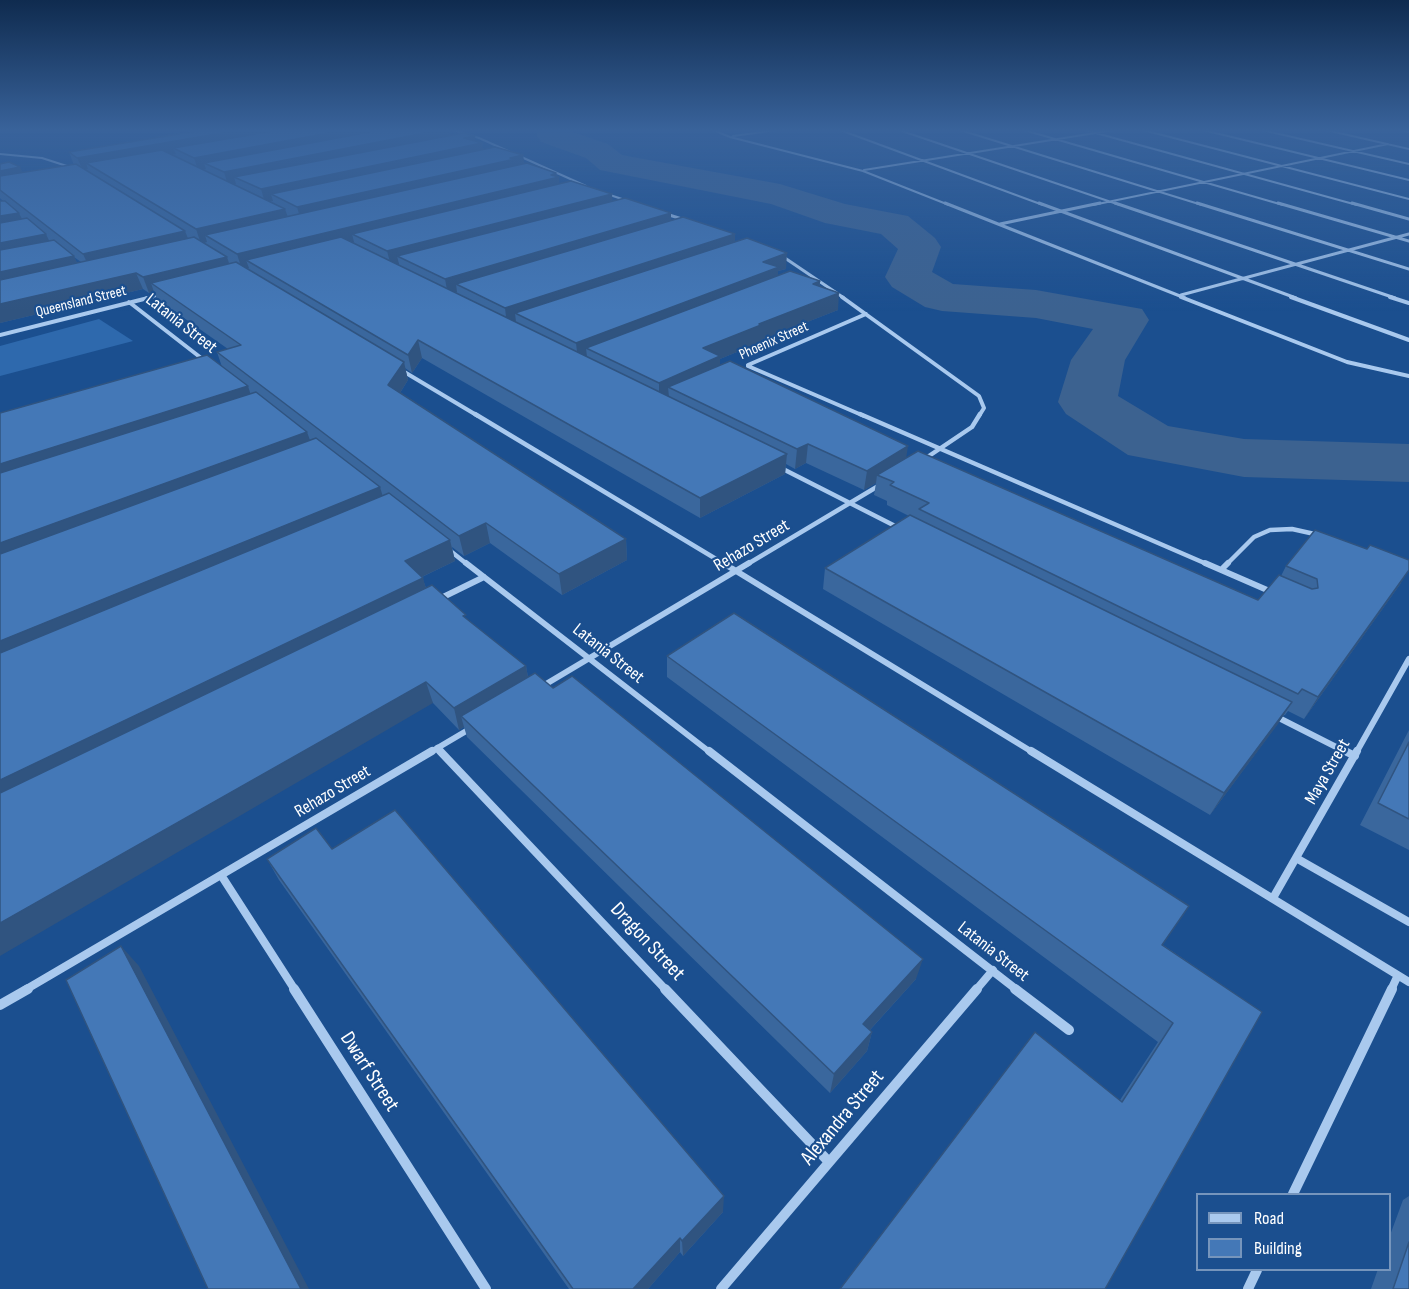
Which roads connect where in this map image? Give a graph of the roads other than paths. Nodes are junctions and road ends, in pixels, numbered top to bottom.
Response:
1 (597, 190) edge
2 (912, 190) edge
3 (1007, 190) edge
4 (1080, 190) edge
5 (1161, 190) edge
6 (1233, 190) edge
7 (1307, 190) edge
8 (1376, 190) edge
9 (1157, 191) junction
10 (1409, 199) edge
11 (1109, 200) junction
12 (638, 205) edge
13 (1061, 210) junction
14 (657, 211) edge
15 (1409, 219) edge
16 (695, 224) edge
17 (999, 224) junction
18 (1409, 234) edge
19 (1396, 237) junction
20 (1409, 241) edge
21 (1348, 250) junction
22 (778, 254) edge
23 (1298, 264) junction
24 (1409, 269) edge
25 (811, 274) junction
26 (800, 278) edge
27 (1245, 278) junction
28 (162, 294) edge
29 (1180, 295) junction
30 (129, 302) junction
31 (1409, 303) edge
32 (866, 314) junction
33 (0, 335) edge
34 (1409, 340) edge
35 (393, 365) edge
36 (748, 366) junction
37 (213, 367) edge
38 (738, 370) edge
39 (1409, 376) edge
40 (941, 449) junction
41 (776, 466) edge
42 (910, 467) edge
43 (890, 479) edge
44 (850, 504) junction
45 (910, 534) edge
46 (1324, 536) edge
47 (439, 542) edge
48 (1221, 570) junction
49 (738, 572) junction
50 (484, 577) junction
51 (1281, 596) edge
52 (430, 603) edge
53 (590, 659) junction
54 (1409, 659) edge
55 (529, 694) edge
56 (1272, 715) edge
57 (478, 724) edge
58 (437, 748) junction
59 (1355, 756) junction
60 (1296, 858) junction
61 (221, 875) junction
62 (1273, 898) junction
63 (1409, 922) edge
64 (993, 970) junction
65 (1398, 975) junction
66 (1409, 982) edge
67 (0, 1005) edge
68 (1069, 1030) dead end
69 (830, 1161) junction
70 (1293, 1193) edge
71 (1256, 1271) edge
72 (486, 1289) edge
73 (722, 1289) edge
74 (1248, 1289) edge

1 - 12 street
2 - 17 street
3 - 13 street
4 - 11 street
5 - 9 street
6 - 19 street
7 - 15 street
8 - 10 street
9 - 11 street
9 - 21 street
11 - 13 street
11 - 23 street
13 - 17 street
13 - 27 street
14 - 16 street
17 - 29 street
18 - 19 street
19 - 20 street
19 - 21 street
21 - 23 street
21 - 24 street
22 - 25 street
23 - 27 street
23 - 31 street
25 - 26 street
25 - 32 street
27 - 29 street
27 - 34 street
28 - 30 street, Queensland Street
29 - 39 street
30 - 33 street, Queensland Street
30 - 37 street, Latania Street
32 - 36 street, Phoenix Street
32 - 40 street
35 - 49 street
36 - 38 street, Phoenix Street
36 - 40 street
40 - 42 street
40 - 48 street
41 - 44 street
43 - 44 street, Rehazo Street
44 - 45 street
44 - 49 street, Rehazo Street
46 - 48 street
47 - 50 street, Latania Street
48 - 51 street
49 - 53 street, Rehazo Street
49 - 62 street
50 - 52 street
50 - 53 street, Latania Street
53 - 55 street, Rehazo Street
53 - 64 street, Latania Street
54 - 59 street, Maya Street
56 - 59 street
57 - 58 street, Rehazo Street
58 - 61 street, Rehazo Street
58 - 69 street, Dragon Street
59 - 60 street, Maya Street
60 - 62 street, Maya Street
60 - 63 street
61 - 67 street, Rehazo Street
61 - 72 street, Dwarf Street
62 - 65 street
64 - 68 street, Latania Street
64 - 69 street, Alexandra Street
65 - 66 street
65 - 70 street
69 - 73 street, Alexandra Street
71 - 74 street

